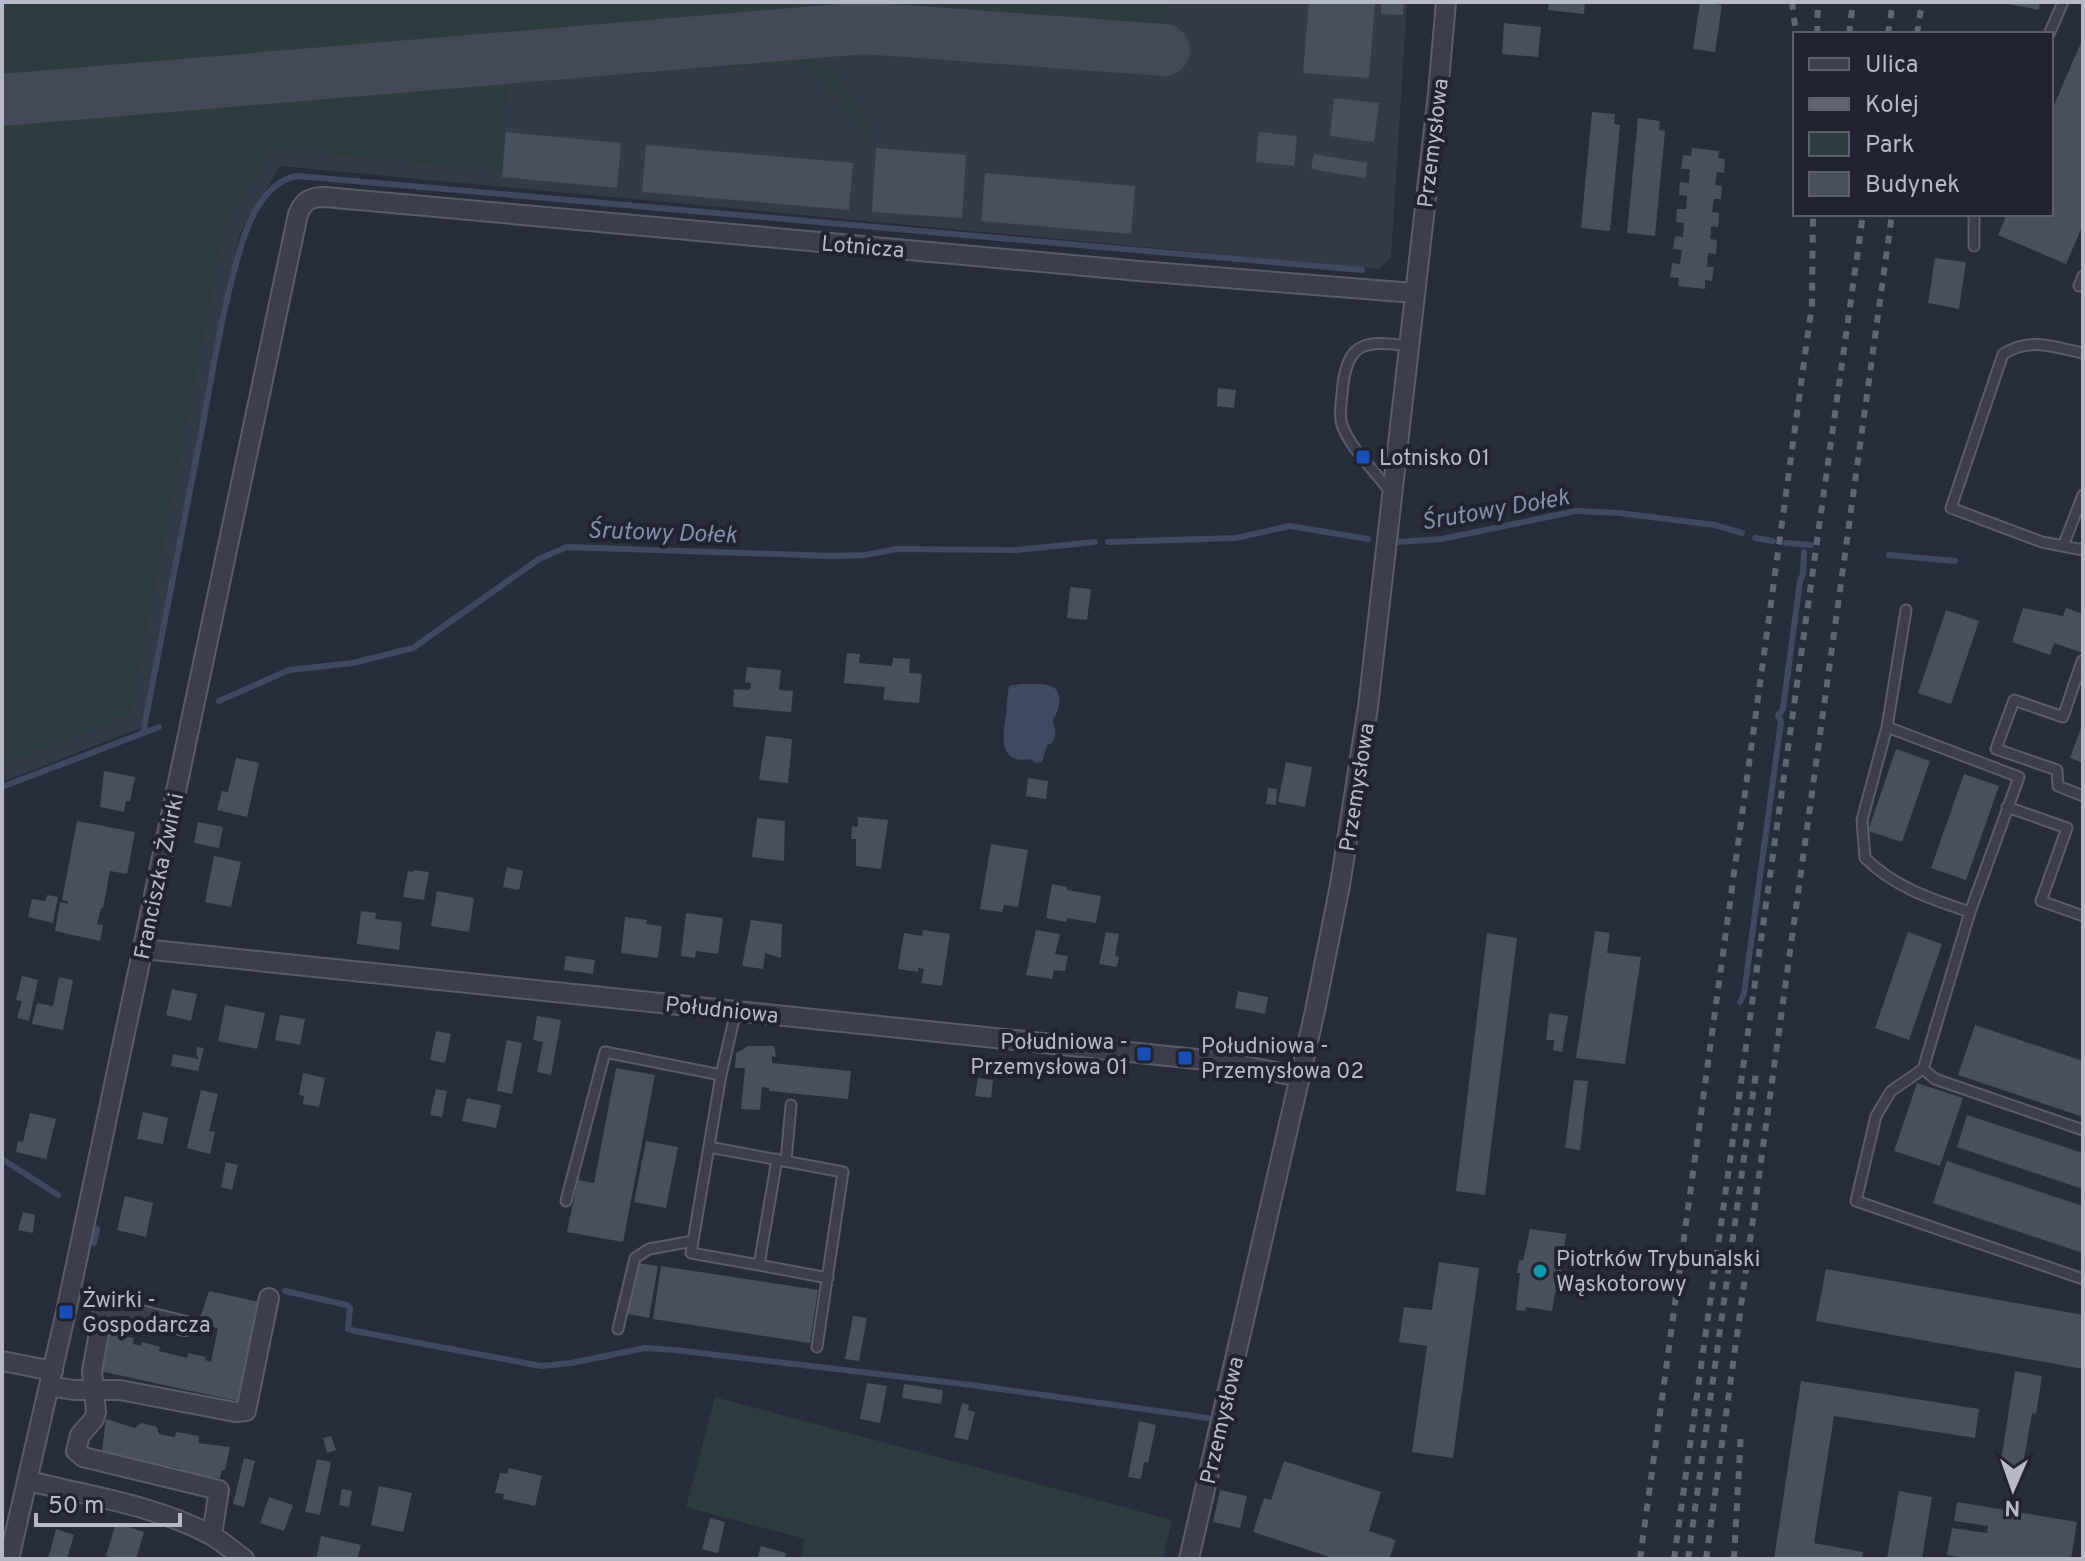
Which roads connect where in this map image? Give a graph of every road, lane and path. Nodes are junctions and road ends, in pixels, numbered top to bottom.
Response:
1 (1446, 2) edge
2 (2063, 2) edge
3 (2050, 32) edge
4 (312, 197) joint
5 (1974, 216) edge
6 (1974, 246) dead end
7 (2083, 276) edge
8 (2079, 286) dead end
9 (1414, 293) junction
10 (1408, 346) junction
11 (2083, 353) edge
12 (1392, 494) junction
13 (2083, 495) edge
14 (2063, 546) junction
15 (2083, 550) edge
16 (1906, 610) dead end
17 (2082, 661) edge
18 (1887, 727) junction
19 (2083, 796) edge
20 (2007, 807) junction
21 (1970, 912) junction
22 (2083, 916) edge
23 (143, 949) junction
24 (736, 1011) junction
25 (1923, 1069) junction
26 (721, 1075) junction
27 (1300, 1077) junction
28 (791, 1105) dead end
29 (2083, 1130) edge
30 (709, 1147) junction
31 (781, 1160) junction
32 (566, 1201) dead end
33 (693, 1241) junction
34 (759, 1265) junction
35 (828, 1278) junction
36 (2083, 1279) edge
37 (269, 1298) dead end
38 (185, 1326) dead end
39 (618, 1329) dead end
40 (817, 1347) dead end
41 (2, 1361) edge
42 (51, 1378) junction
43 (95, 1390) junction
44 (29, 1481) junction
45 (212, 1535) junction
46 (9, 1559) edge
47 (244, 1559) edge
48 (1189, 1559) edge

1 - 9 street, Przemysłowa
2 - 3 lane
4 - 9 street, Lotnicza
4 - 23 street, Franciszka Żwirki
5 - 6 lane
7 - 8 lane
9 - 10 street, Przemysłowa
10 - 12 street, Przemysłowa
10 - 12 lane
11 - 14 lane
12 - 27 street, Przemysłowa
13 - 14 lane
14 - 15 lane
16 - 18 lane
17 - 19 lane
18 - 20 lane
18 - 21 lane
20 - 21 lane
20 - 22 lane
21 - 25 lane
23 - 24 street, Południowa
23 - 42 street, Franciszka Żwirki
24 - 26 lane
24 - 27 street, Południowa
25 - 29 lane
25 - 36 lane
26 - 30 lane
26 - 32 lane
27 - 48 street, Przemysłowa
28 - 31 lane
30 - 31 lane
30 - 33 lane
31 - 34 lane
31 - 35 lane
33 - 34 lane
33 - 39 lane
34 - 35 lane
35 - 40 lane
37 - 43 street
38 - 43 street
41 - 42 street
42 - 43 street
42 - 44 street, Franciszka Żwirki
43 - 45 street
44 - 45 street
44 - 46 street, Franciszka Żwirki
45 - 47 street

